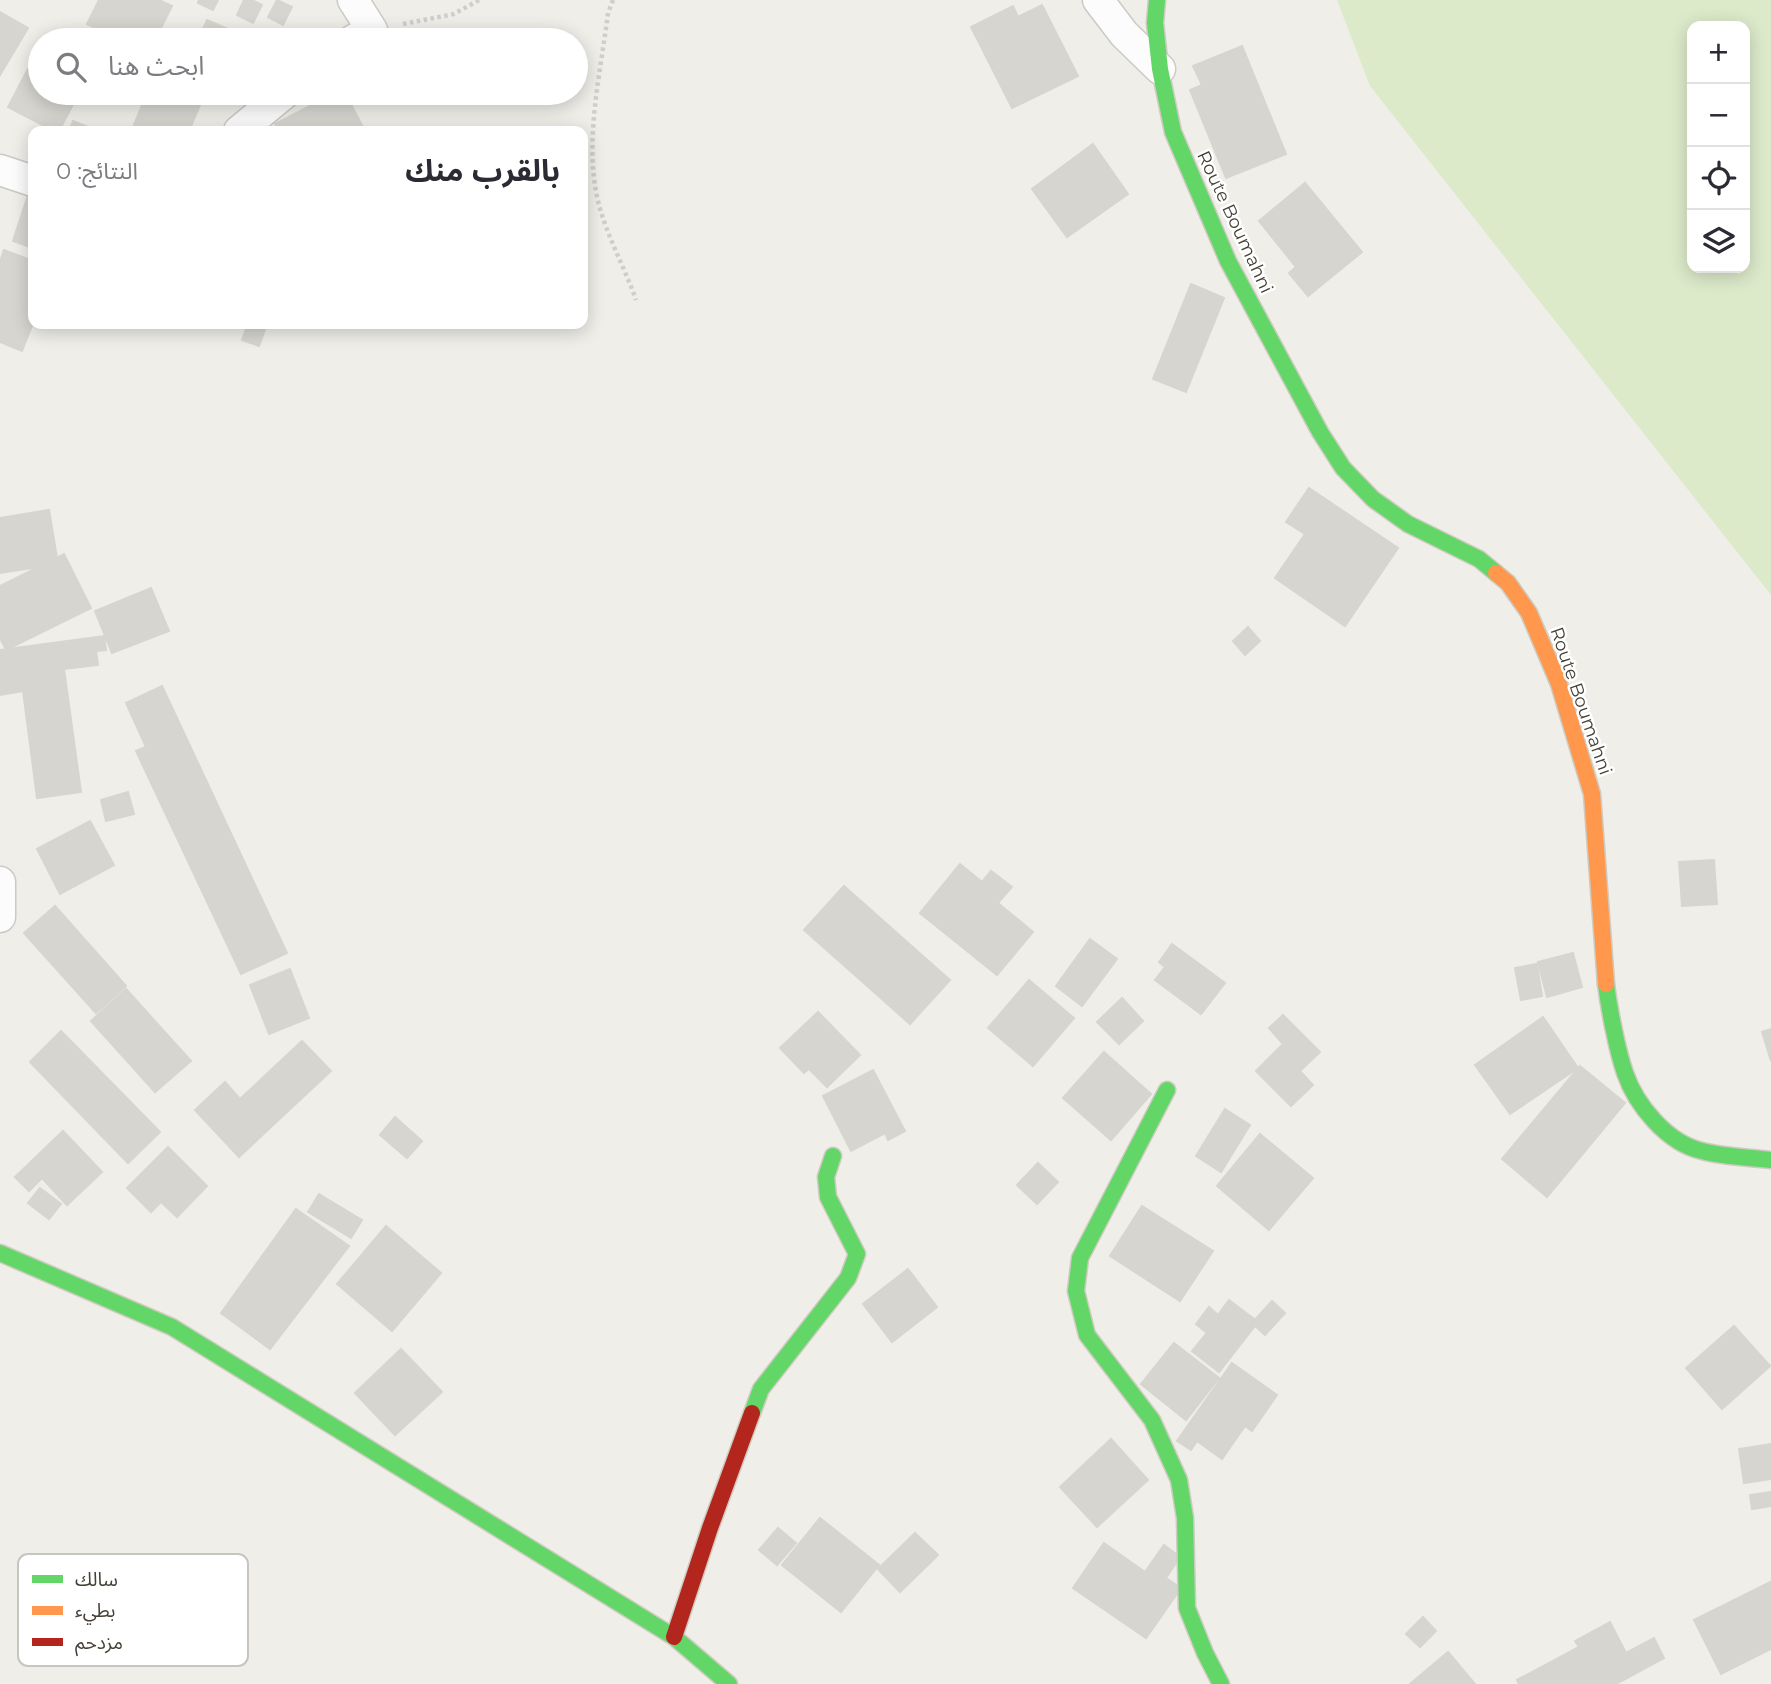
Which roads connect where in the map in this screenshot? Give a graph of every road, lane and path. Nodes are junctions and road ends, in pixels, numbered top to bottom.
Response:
1 (353, 0) edge
2 (479, 0) edge
3 (613, 0) edge
4 (1098, 0) edge
5 (1157, 0) edge
6 (361, 28) edge
7 (393, 28) edge
8 (1160, 69) junction
9 (270, 105) edge
10 (245, 126) edge
11 (0, 170) edge
12 (28, 179) edge
13 (636, 300) dead end
14 (0, 882) edge
15 (0, 916) edge
16 (1167, 1090) dead end
17 (832, 1156) dead end
18 (1771, 1160) edge
19 (0, 1253) edge
20 (674, 1637) junction
21 (729, 1684) edge
22 (1221, 1684) edge

1 - 6 street
2 - 7 path
3 - 13 path
4 - 8 street
5 - 8 street, Route Boumahni
8 - 18 street, Route Boumahni
9 - 10 street
11 - 12 street
14 - 15 street
16 - 22 street
17 - 20 street
19 - 20 street
20 - 21 street

